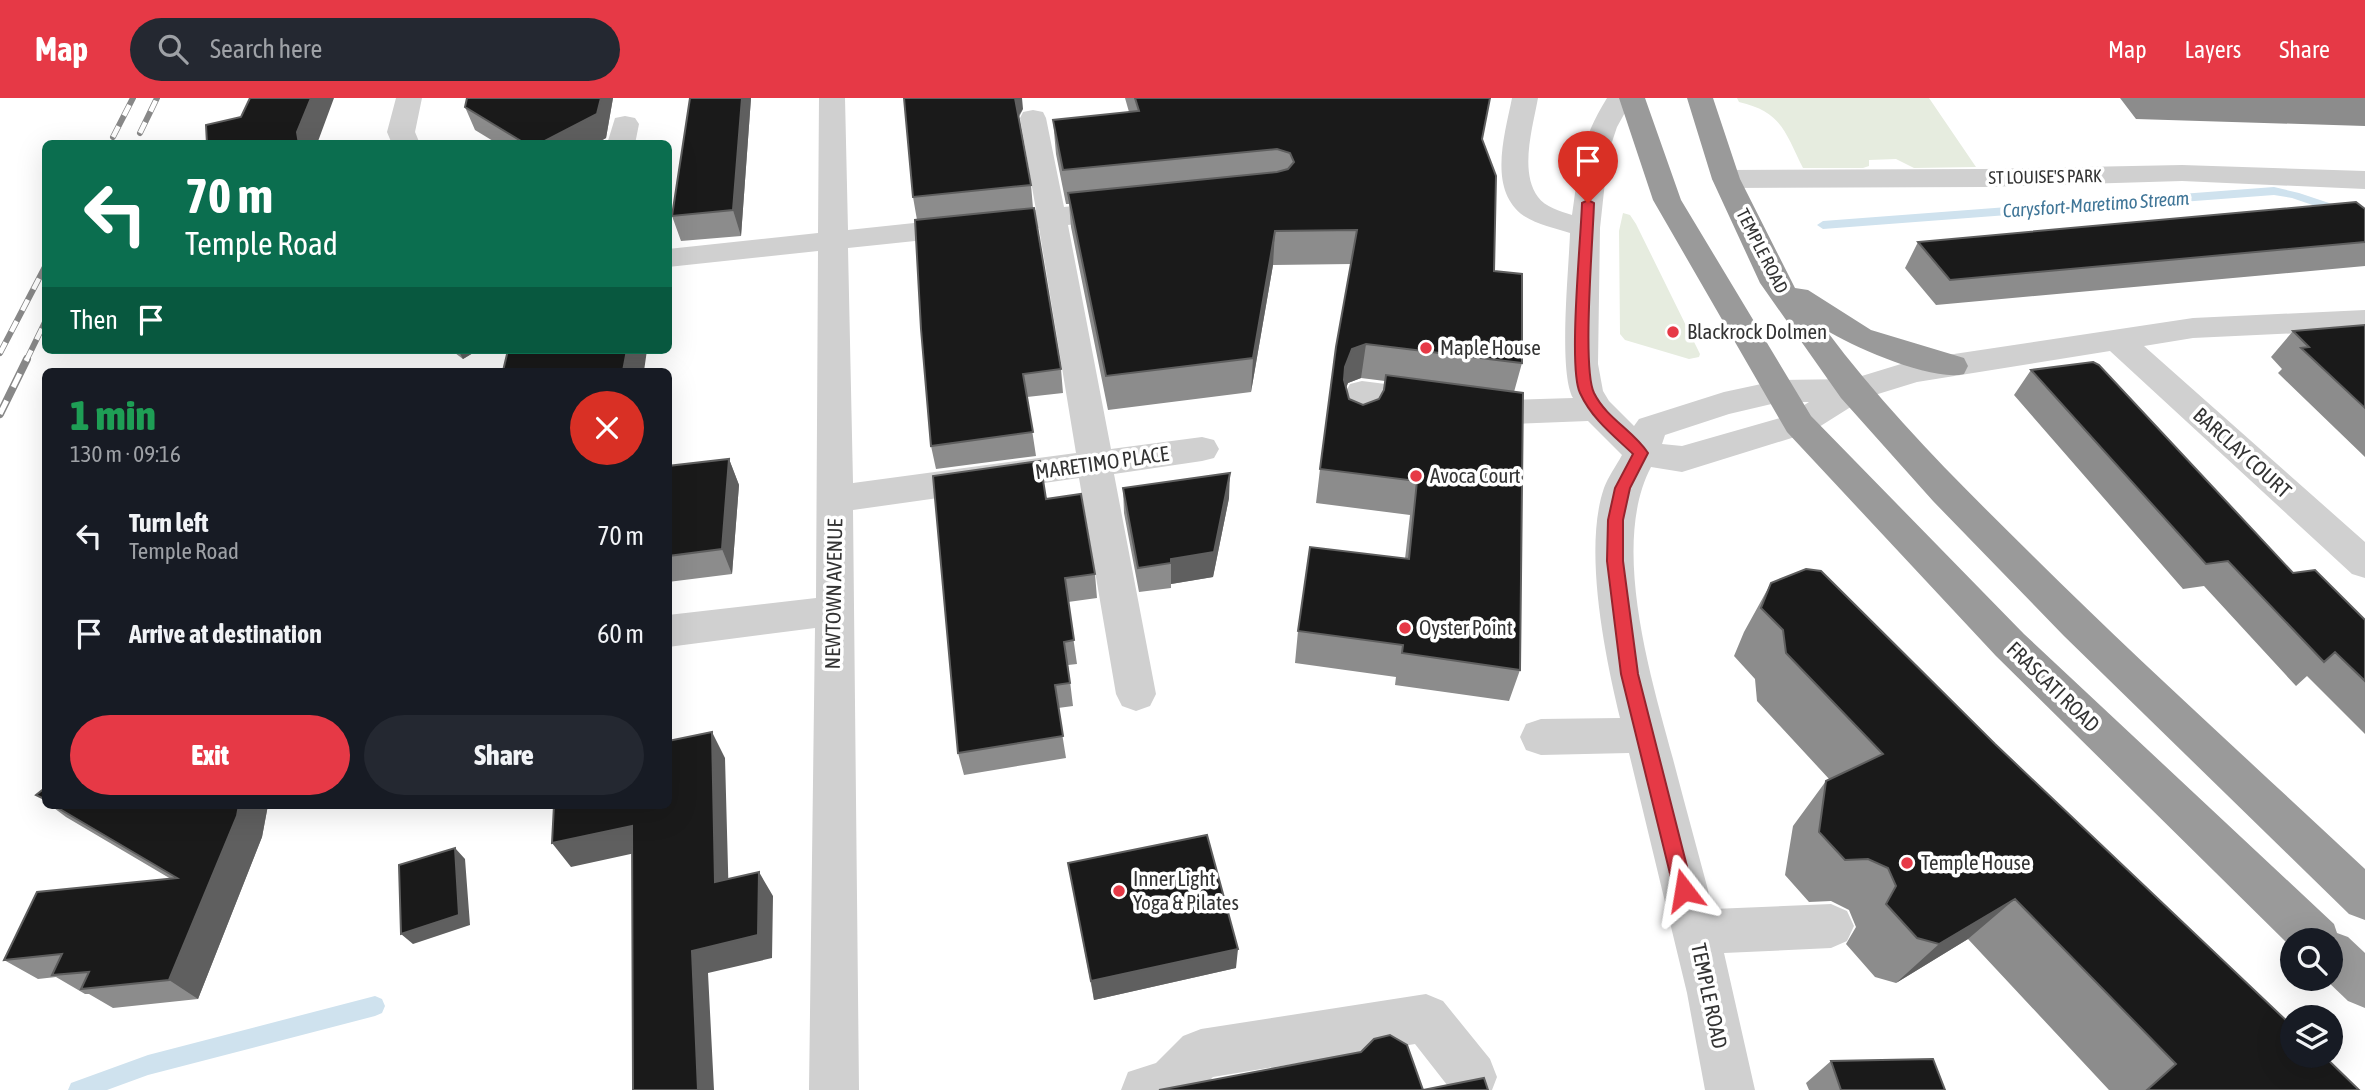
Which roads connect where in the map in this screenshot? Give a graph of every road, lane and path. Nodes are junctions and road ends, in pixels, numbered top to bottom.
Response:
1 (409, 98) edge
2 (832, 98) edge
3 (1525, 98) edge
4 (1620, 98) edge
5 (1632, 98) edge
6 (1700, 98) edge
7 (1033, 118) dead end
8 (404, 140) edge
9 (1726, 178) junction
10 (2365, 180) edge
11 (1144, 208) edge
12 (1052, 218) junction
13 (1585, 228) junction
14 (832, 240) junction
15 (672, 258) edge
16 (1775, 283) junction
17 (2365, 320) edge
18 (2119, 342) junction
19 (1952, 366) junction
20 (1853, 390) junction
21 (1789, 408) junction
22 (1596, 409) junction
23 (1359, 424) edge
24 (1202, 449) dead end
25 (1641, 453) junction
26 (1094, 464) junction
27 (835, 499) junction
28 (2365, 564) edge
29 (833, 611) junction
30 (672, 631) edge
31 (1136, 694) dead end
32 (1645, 735) junction
33 (1541, 737) dead end
34 (2365, 899) edge
35 (1831, 926) dead end
36 (2305, 928) edge
37 (1695, 932) junction
38 (2343, 964) edge
39 (2365, 985) edge
40 (1472, 1077) edge
41 (834, 1090) edge
42 (1146, 1090) edge
43 (1730, 1090) edge

1 - 8 street
2 - 14 street, NEWTOWN AVENUE
3 - 13 street
4 - 13 street
5 - 21 highway
6 - 9 highway, TEMPLE ROAD
7 - 12 street
9 - 10 street, ST LOUISE'S PARK
9 - 16 highway, TEMPLE ROAD
11 - 12 street
12 - 14 street
12 - 26 street
13 - 22 street
14 - 15 street
14 - 27 street, NEWTOWN AVENUE
16 - 19 highway
16 - 20 highway, TEMPLE ROAD
17 - 18 street
18 - 19 street
18 - 28 street, BARCLAY COURT
19 - 20 street
20 - 21 street
20 - 34 highway
21 - 25 street
21 - 36 highway, FRASCATI ROAD
22 - 23 street
22 - 25 street
24 - 26 street, MARETIMO PLACE
25 - 32 street, TEMPLE ROAD
26 - 27 street, MARETIMO PLACE
26 - 31 street
27 - 29 street, NEWTOWN AVENUE
29 - 30 street
29 - 41 street, NEWTOWN AVENUE
32 - 33 street
32 - 37 street, TEMPLE ROAD
35 - 37 street
37 - 43 street, TEMPLE ROAD
38 - 39 highway
40 - 42 street

